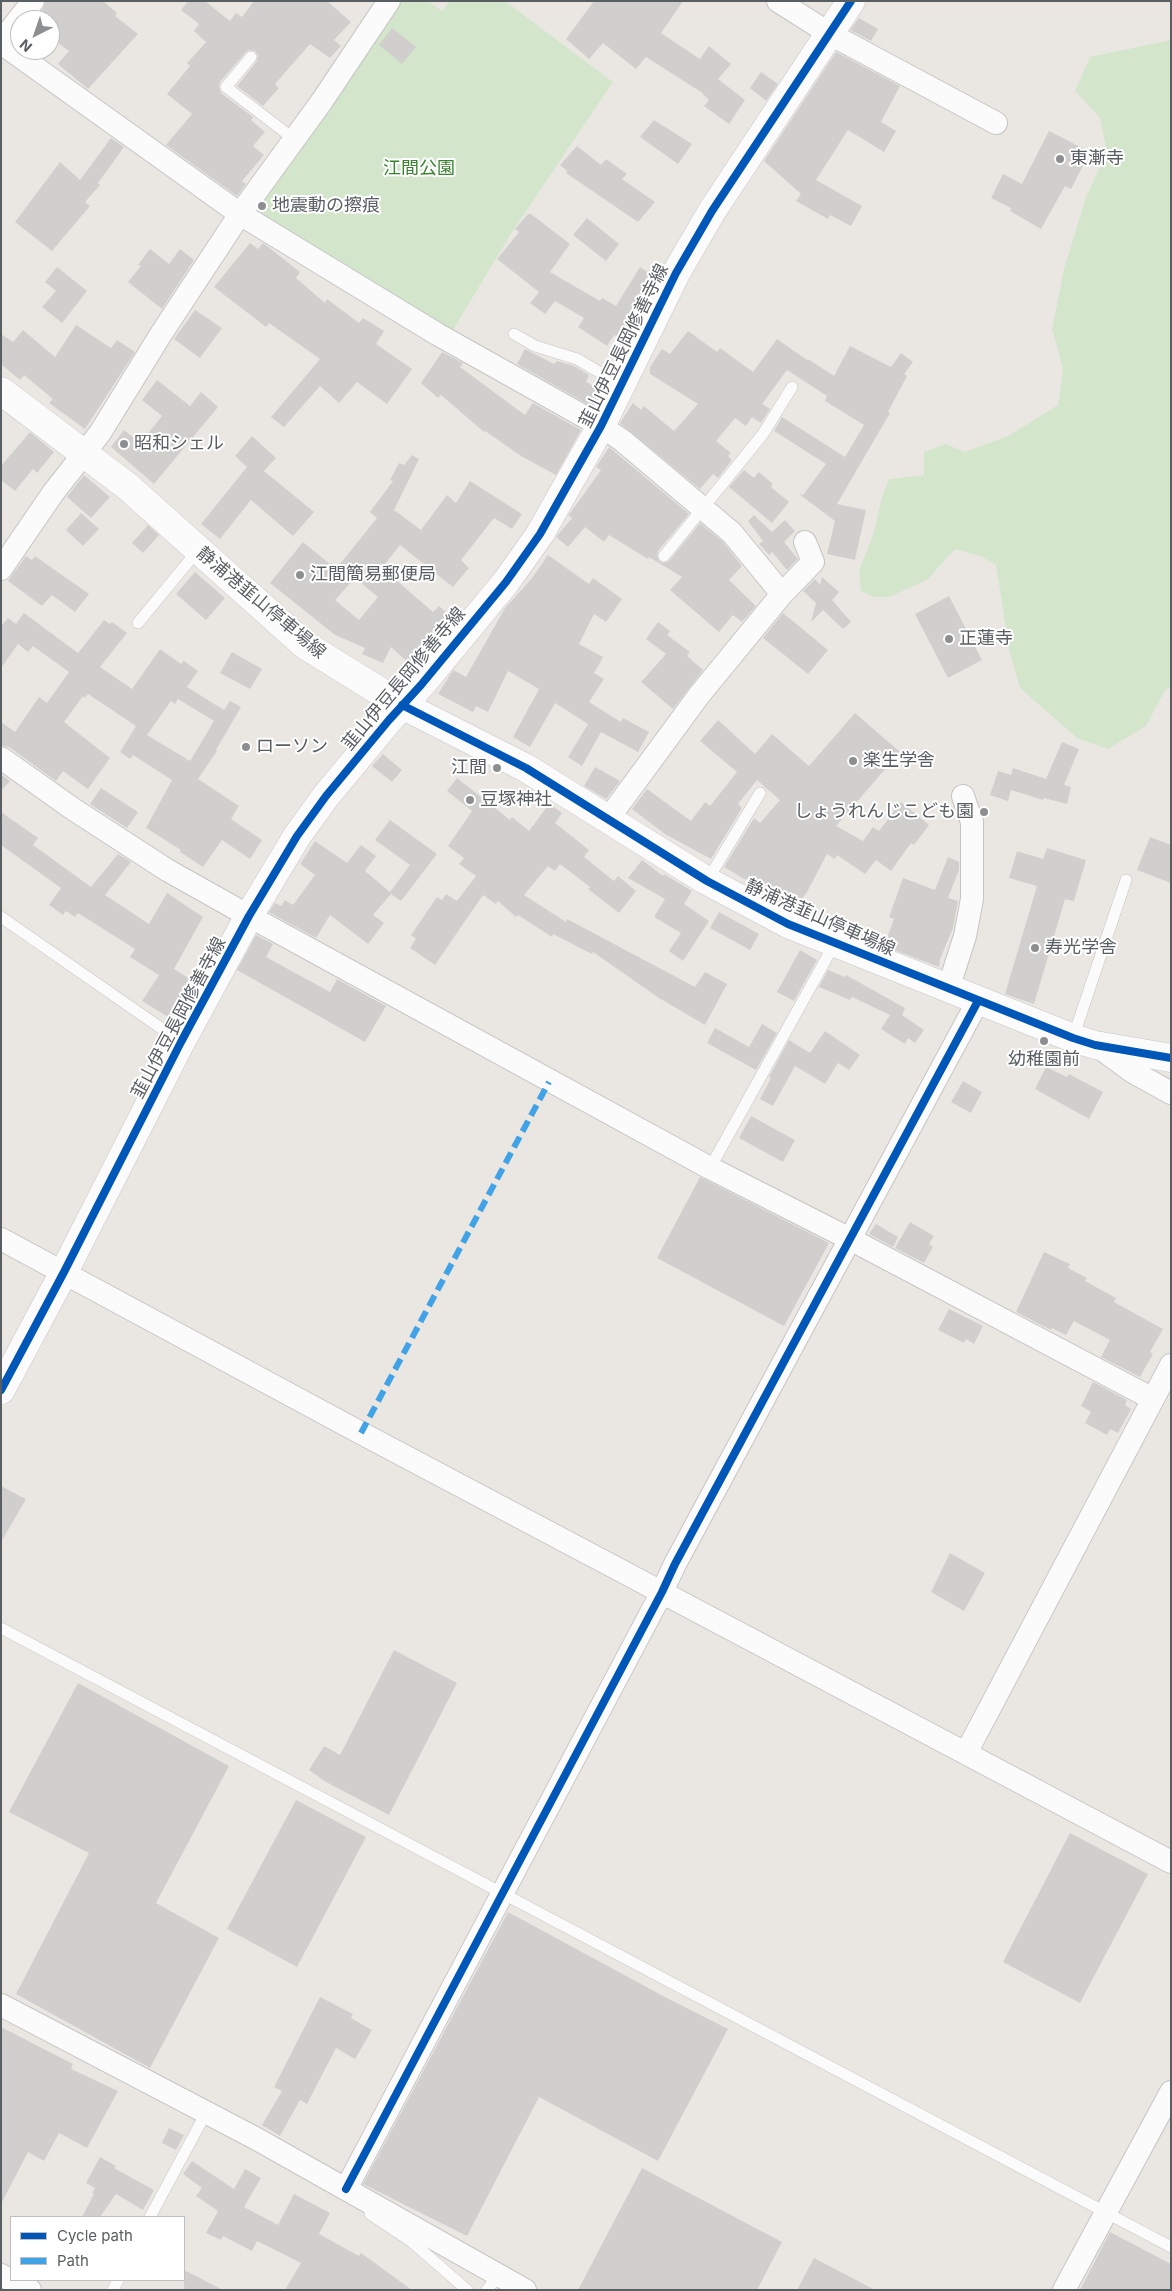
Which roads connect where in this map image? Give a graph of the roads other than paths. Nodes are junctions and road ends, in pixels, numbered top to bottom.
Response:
1 (33, 1) edge
2 (778, 1) edge
3 (851, 1) edge
4 (385, 2) edge
5 (830, 34) junction
6 (1, 42) edge
7 (251, 56) dead end
8 (996, 123) dead end
9 (294, 139) junction
10 (240, 214) junction
11 (514, 334) dead end
12 (621, 385) junction
13 (792, 387) dead end
14 (1, 391) edge
15 (601, 426) junction
16 (83, 453) junction
17 (703, 509) junction
18 (805, 542) dead end
19 (198, 550) junction
20 (664, 556) dead end
21 (1, 569) edge
22 (782, 594) junction
23 (138, 623) dead end
24 (402, 705) junction
25 (1, 758) edge
26 (760, 793) dead end
27 (962, 796) dead end
28 (608, 819) junction
29 (1126, 880) dead end
30 (707, 881) junction
31 (249, 916) junction
32 (1, 917) edge
33 (835, 943) junction
34 (948, 989) junction
35 (978, 1000) junction
36 (1084, 1041) junction
37 (181, 1042) junction
38 (1171, 1058) edge
39 (1171, 1093) edge
40 (710, 1168) junction
41 (1, 1239) edge
42 (850, 1239) junction
43 (64, 1272) junction
44 (1171, 1365) edge
45 (1, 1390) edge
46 (1153, 1399) junction
47 (662, 1592) junction
48 (1, 1628) edge
49 (966, 1753) junction
50 (1171, 1862) edge
51 (503, 1892) junction
52 (1, 2005) edge
53 (1171, 2092) edge
54 (206, 2113) junction
55 (349, 2191) junction
56 (1106, 2212) junction
57 (151, 2216) edge
58 (1171, 2247) edge
59 (13, 2281) edge
60 (493, 2283) edge
61 (30, 2290) edge
62 (467, 2290) edge
63 (526, 2290) edge
64 (1064, 2290) edge

1 - 6 street
2 - 5 street
3 - 5 main road, 韮山伊豆長岡修善寺線
4 - 9 street
5 - 8 street
5 - 12 main road, 韮山伊豆長岡修善寺線
6 - 10 street
7 - 9 lane
9 - 10 street
10 - 15 street
10 - 16 street
11 - 12 lane
12 - 15 main road, 韮山伊豆長岡修善寺線
13 - 17 lane
14 - 16 main road, 静浦港韮山停車場線
15 - 17 street
15 - 24 main road, 韮山伊豆長岡修善寺線
16 - 19 main road, 静浦港韮山停車場線
16 - 21 street
17 - 20 lane
17 - 22 street
18 - 22 street
19 - 23 lane
19 - 24 main road, 静浦港韮山停車場線
22 - 28 street
24 - 28 main road, 静浦港韮山停車場線
24 - 31 main road, 韮山伊豆長岡修善寺線
25 - 31 street
26 - 30 lane
27 - 34 street
28 - 30 main road, 静浦港韮山停車場線
29 - 36 lane
30 - 33 main road, 静浦港韮山停車場線
31 - 37 main road, 韮山伊豆長岡修善寺線
31 - 40 street
32 - 37 lane
33 - 34 main road, 静浦港韮山停車場線
33 - 40 lane
34 - 35 main road, 静浦港韮山停車場線
35 - 36 main road, 静浦港韮山停車場線
35 - 42 street
36 - 38 main road, 静浦港韮山停車場線
36 - 39 street
37 - 43 main road, 韮山伊豆長岡修善寺線
40 - 42 street
41 - 43 street
42 - 46 street
42 - 47 street
43 - 45 main road, 韮山伊豆長岡修善寺線
43 - 47 street
44 - 46 street
46 - 49 street
47 - 49 street
47 - 51 street
48 - 51 lane
49 - 50 street
51 - 55 street
51 - 56 lane
52 - 54 street
53 - 56 street
54 - 55 street
54 - 57 lane
55 - 60 street
55 - 62 lane
56 - 58 lane
56 - 64 street
59 - 61 street
60 - 63 street

